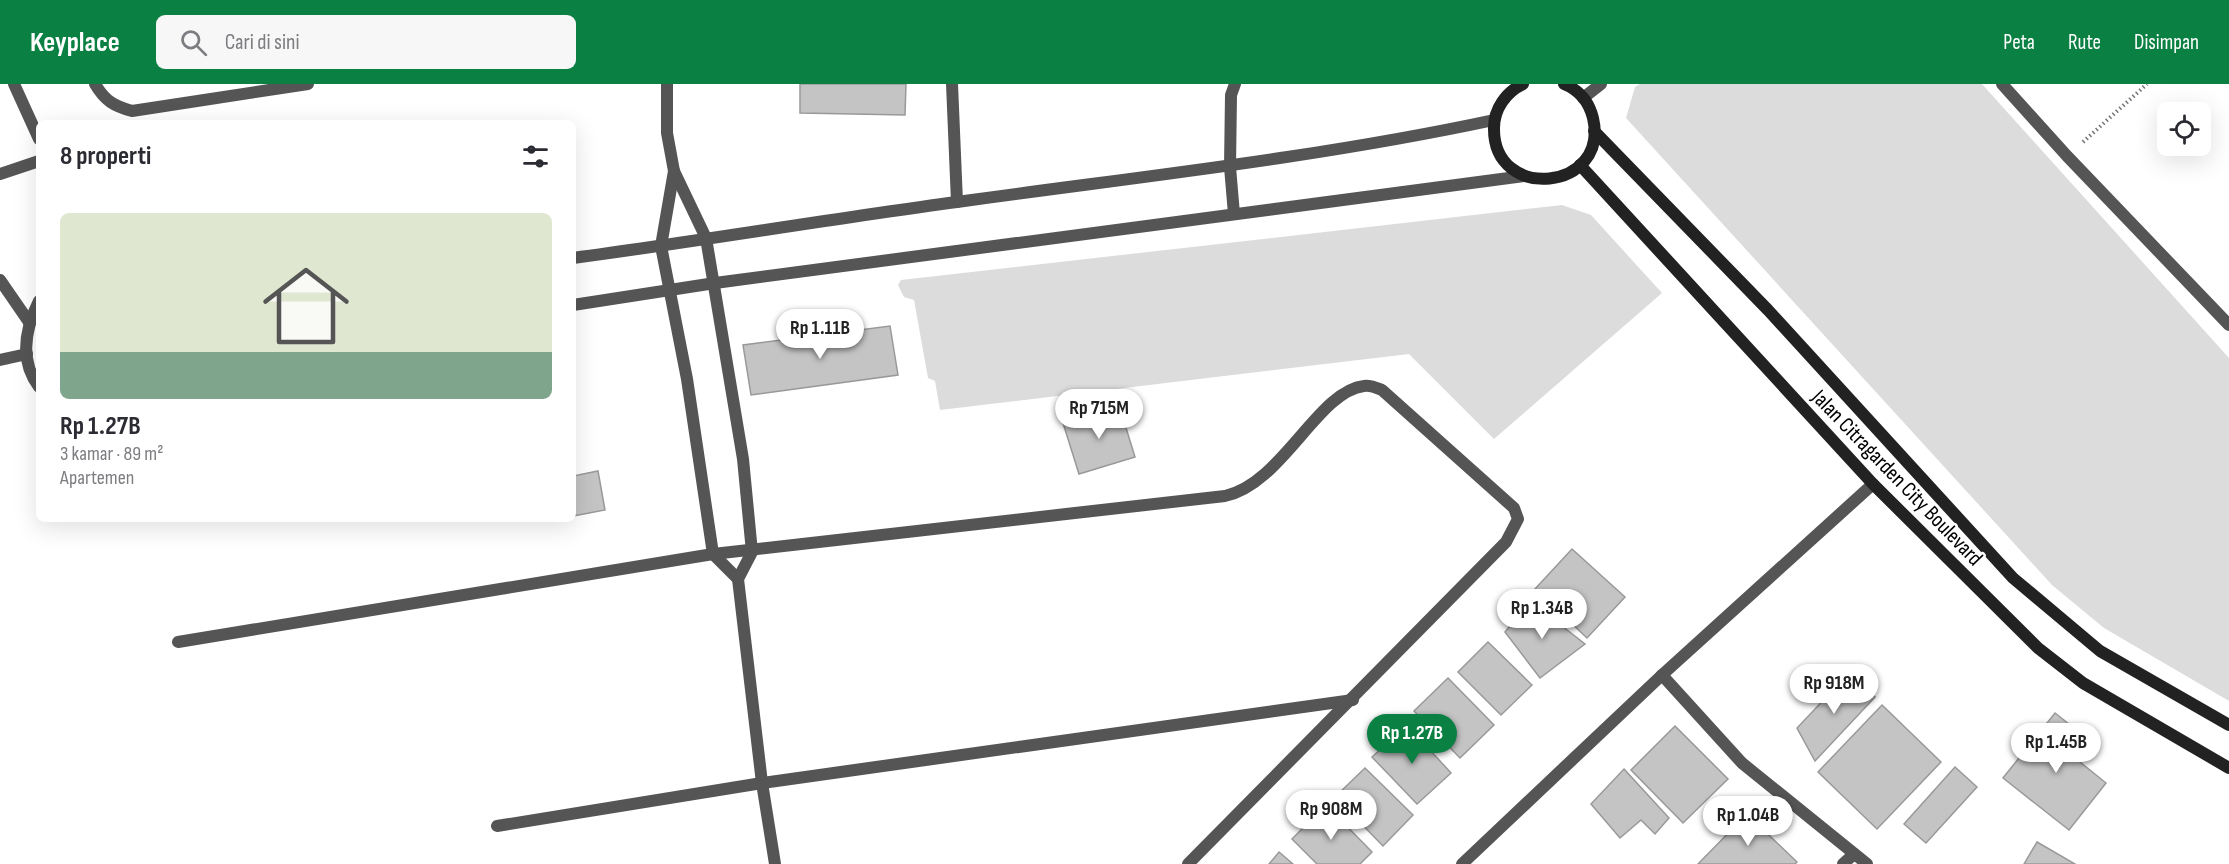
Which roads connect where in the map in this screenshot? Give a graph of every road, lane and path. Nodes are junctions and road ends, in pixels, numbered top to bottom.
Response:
1 (14, 84) edge
2 (95, 84) edge
3 (308, 84) edge
4 (667, 84) edge
5 (952, 84) edge
6 (1235, 84) edge
7 (1523, 84) edge
8 (1564, 84) edge
9 (1601, 84) edge
10 (2002, 84) edge
11 (2147, 84) edge
12 (1583, 98) junction
13 (1494, 120) junction
14 (1594, 131) junction
15 (36, 132) edge
16 (2067, 156) junction
17 (36, 162) edge
18 (1580, 165) junction
19 (1230, 167) junction
20 (674, 171) junction
21 (0, 174) edge
22 (1524, 176) junction
23 (957, 202) junction
24 (1234, 214) junction
25 (706, 238) junction
26 (661, 246) junction
27 (576, 258) edge
28 (0, 280) edge
29 (715, 283) junction
30 (670, 291) junction
31 (576, 305) edge
32 (36, 307) edge
33 (29, 322) junction
34 (2229, 325) edge
35 (27, 354) junction
36 (0, 360) edge
37 (36, 379) edge
38 (1873, 484) junction
39 (752, 552) junction
40 (713, 554) junction
41 (738, 579) junction
42 (178, 642) dead end
43 (1662, 675) junction
44 (1353, 700) junction
45 (2229, 725) edge
46 (2229, 768) edge
47 (762, 783) junction
48 (497, 826) dead end
49 (1854, 854) junction
50 (775, 864) edge
51 (1188, 864) edge
52 (1462, 864) edge
53 (1843, 864) edge
54 (1867, 864) edge

1 - 15 street
2 - 3 street
4 - 20 street
5 - 23 street
6 - 19 street
7 - 13 main road
8 - 12 main road
9 - 12 street
10 - 16 street
11 - 16 path
12 - 14 main road, Jalan Citragarden City Boulevard
13 - 19 street
13 - 22 main road
14 - 18 main road
14 - 45 main road, Jalan Citragarden City Boulevard
16 - 34 street
17 - 21 street
18 - 22 main road
18 - 38 main road, Jalan Citragarden City Boulevard
19 - 23 street
19 - 24 street
20 - 25 street
20 - 26 street
22 - 24 street
23 - 25 street
24 - 29 street
25 - 26 street
25 - 29 street
26 - 27 street
26 - 30 street
28 - 33 street
29 - 30 street
29 - 39 street
30 - 31 street
30 - 40 street
32 - 33 street
33 - 35 street
35 - 36 street
35 - 37 street
38 - 43 street
38 - 46 main road, Jalan Citragarden City Boulevard
39 - 40 street
39 - 41 street
39 - 44 street
40 - 41 street
40 - 42 street
41 - 47 street
43 - 49 street
43 - 52 street
44 - 47 street
44 - 51 street
47 - 48 street
47 - 50 street
49 - 53 street
49 - 54 street

